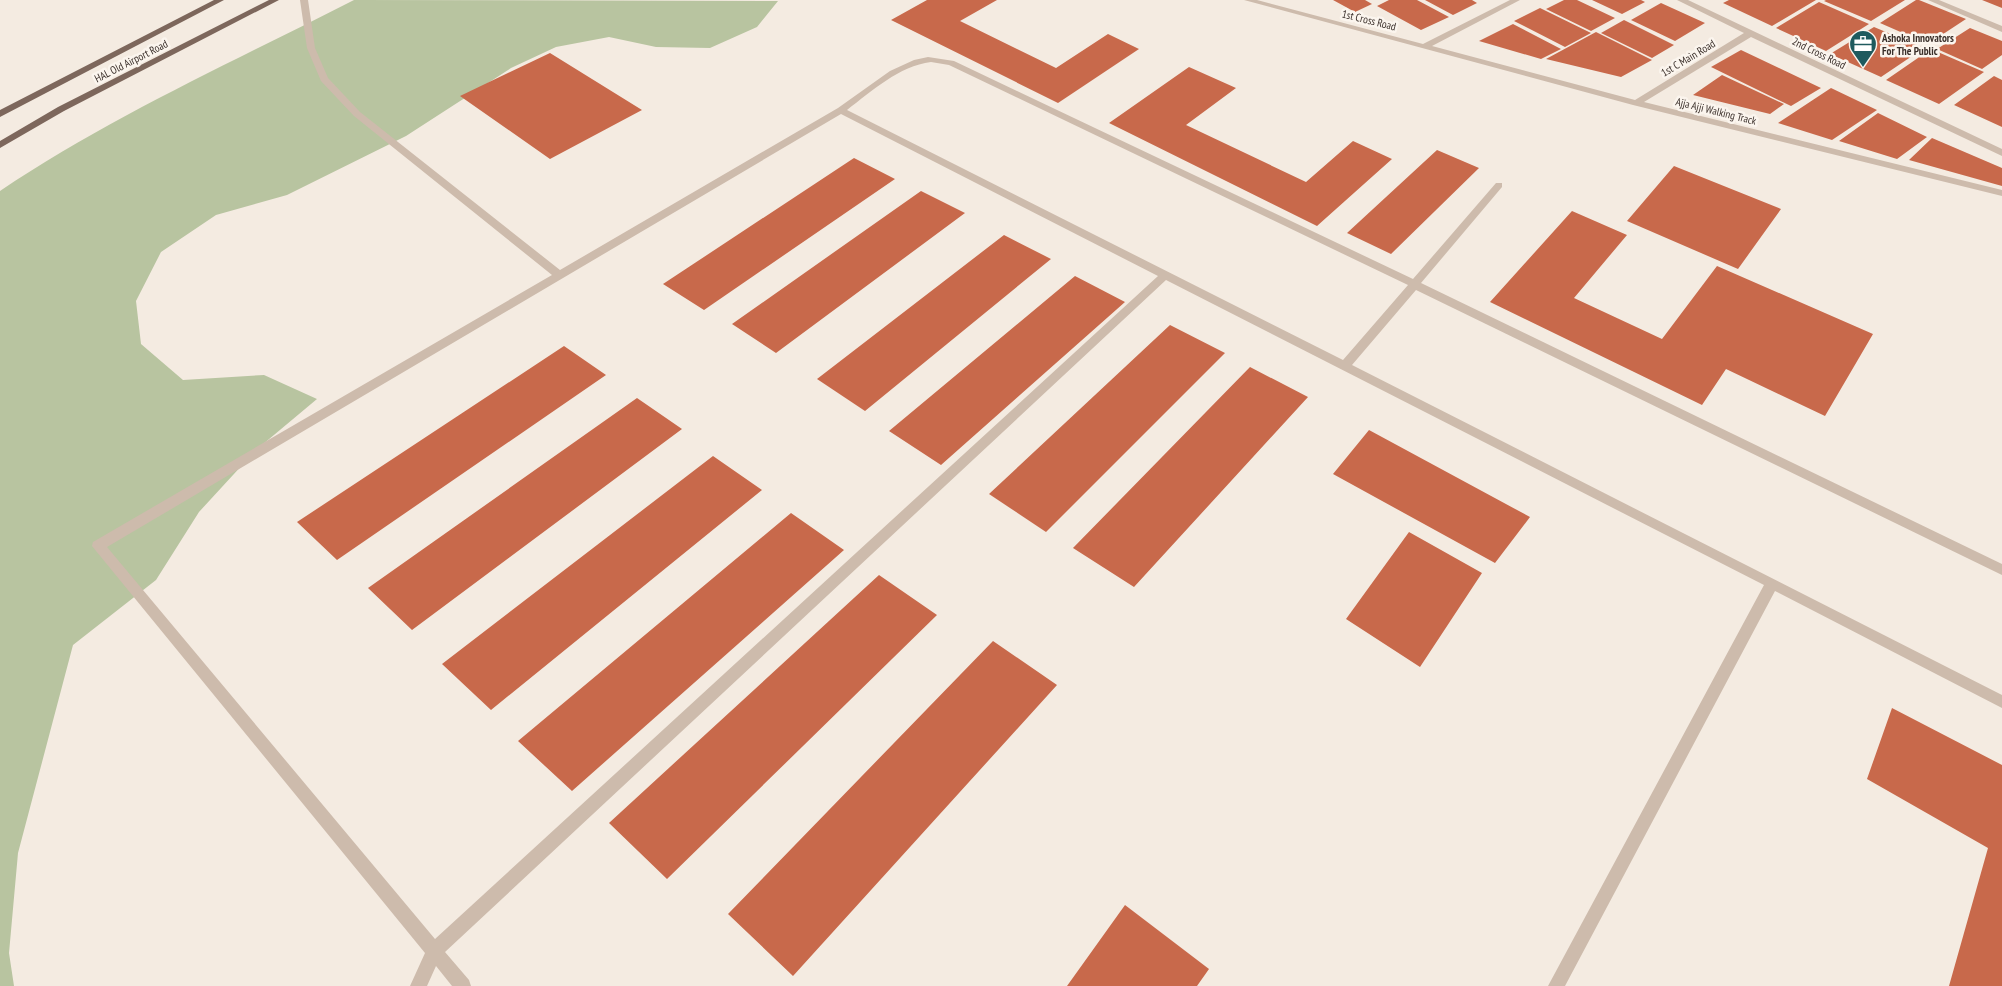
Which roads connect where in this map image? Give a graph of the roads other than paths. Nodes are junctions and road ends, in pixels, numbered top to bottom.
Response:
1 (220, 0) edge
2 (275, 0) edge
3 (304, 0) edge
4 (1248, 0) edge
5 (1516, 0) edge
6 (1681, 0) edge
7 (1932, 0) edge
8 (1265, 2) edge
9 (2002, 29) edge
10 (1751, 33) junction
11 (1426, 46) junction
12 (1636, 103) junction
13 (841, 110) junction
14 (0, 114) edge
15 (0, 145) edge
16 (2002, 153) edge
17 (1499, 185) dead end
18 (2002, 193) edge
19 (1165, 275) junction
20 (560, 276) junction
21 (1414, 284) junction
22 (1345, 366) junction
23 (2002, 570) edge
24 (1772, 583) junction
25 (2002, 702) edge
26 (434, 951) junction
27 (418, 986) edge
28 (463, 986) edge
29 (1556, 986) edge

1 - 14 main road, HAL Old Airport Road
2 - 15 main road, HAL Old Airport Road
3 - 20 street
4 - 8 street, 1st Cross Road
5 - 11 street
6 - 10 street, 2nd Cross Road
7 - 9 street
8 - 11 street, 1st Cross Road
10 - 12 street, 1st C Main Road
10 - 16 street, 2nd Cross Road
11 - 12 street, Ajja Ajji Walking Track
12 - 18 street, Ajja Ajji Walking Track
13 - 19 street
13 - 20 street
13 - 21 street
17 - 21 street
19 - 22 street
19 - 26 street
20 - 26 street
21 - 22 street
21 - 23 street
22 - 24 street
24 - 25 street
24 - 29 street
26 - 27 street
26 - 28 street

